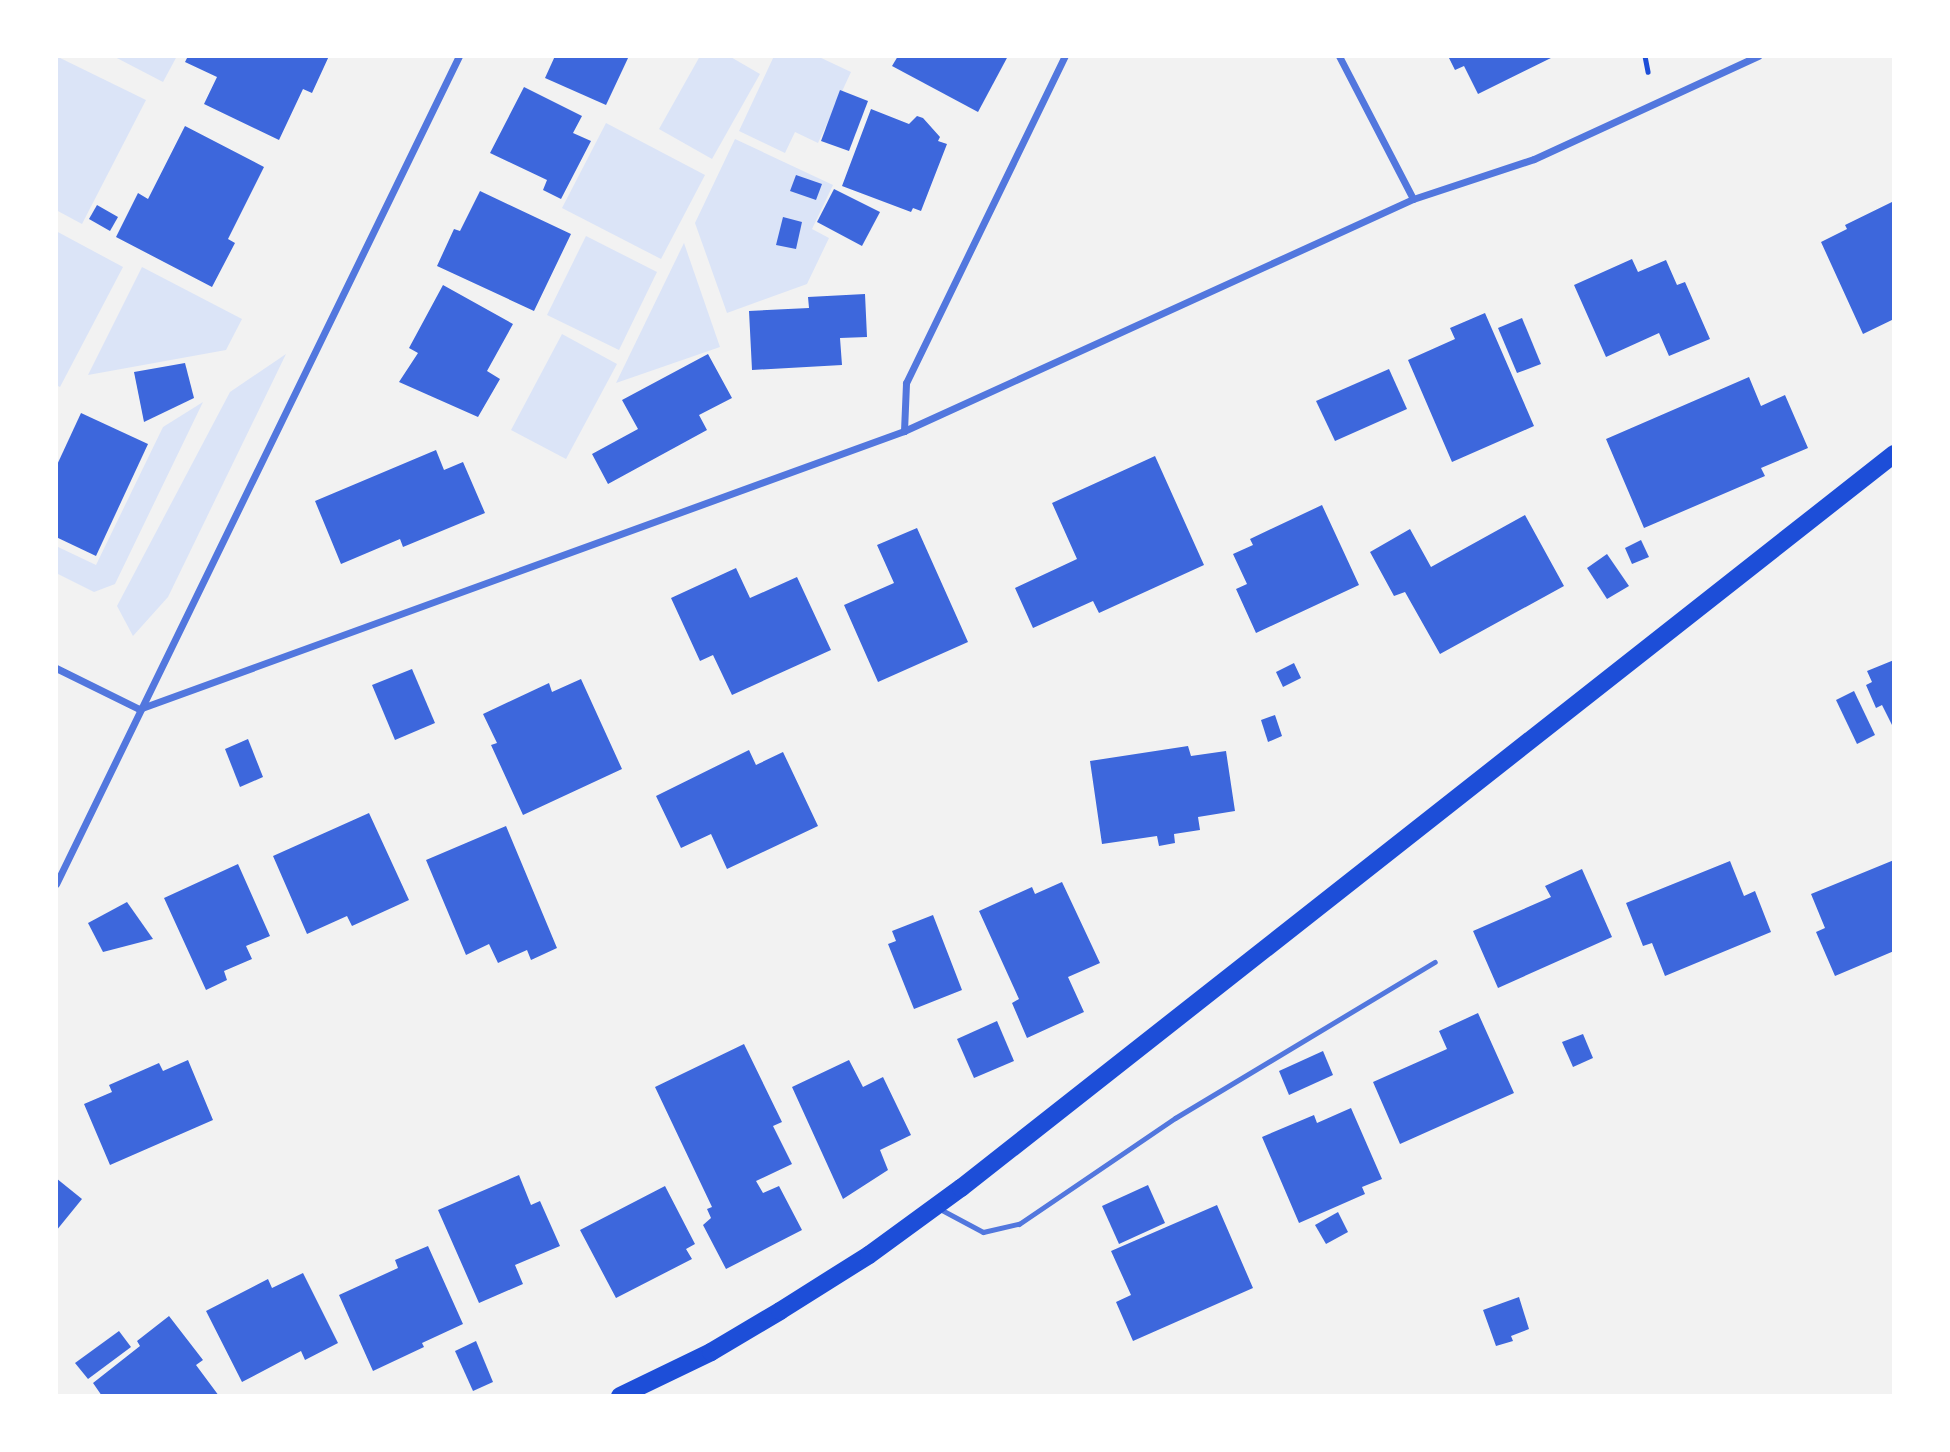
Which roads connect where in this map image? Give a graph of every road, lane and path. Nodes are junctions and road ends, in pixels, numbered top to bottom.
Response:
1 (459, 56) edge
2 (1065, 56) edge
3 (1339, 56) edge
4 (1758, 56) edge
5 (1413, 199) junction
6 (904, 431) junction
7 (1894, 454) edge
8 (56, 668) edge
9 (139, 709) junction
10 (56, 884) edge
11 (1435, 962) dead end
12 (935, 1207) junction
13 (620, 1396) edge

1 - 9 street
2 - 6 street
3 - 5 street
4 - 5 street
5 - 6 street
6 - 9 street
7 - 12 main road
8 - 9 street
9 - 10 street
11 - 12 lane
12 - 13 main road

